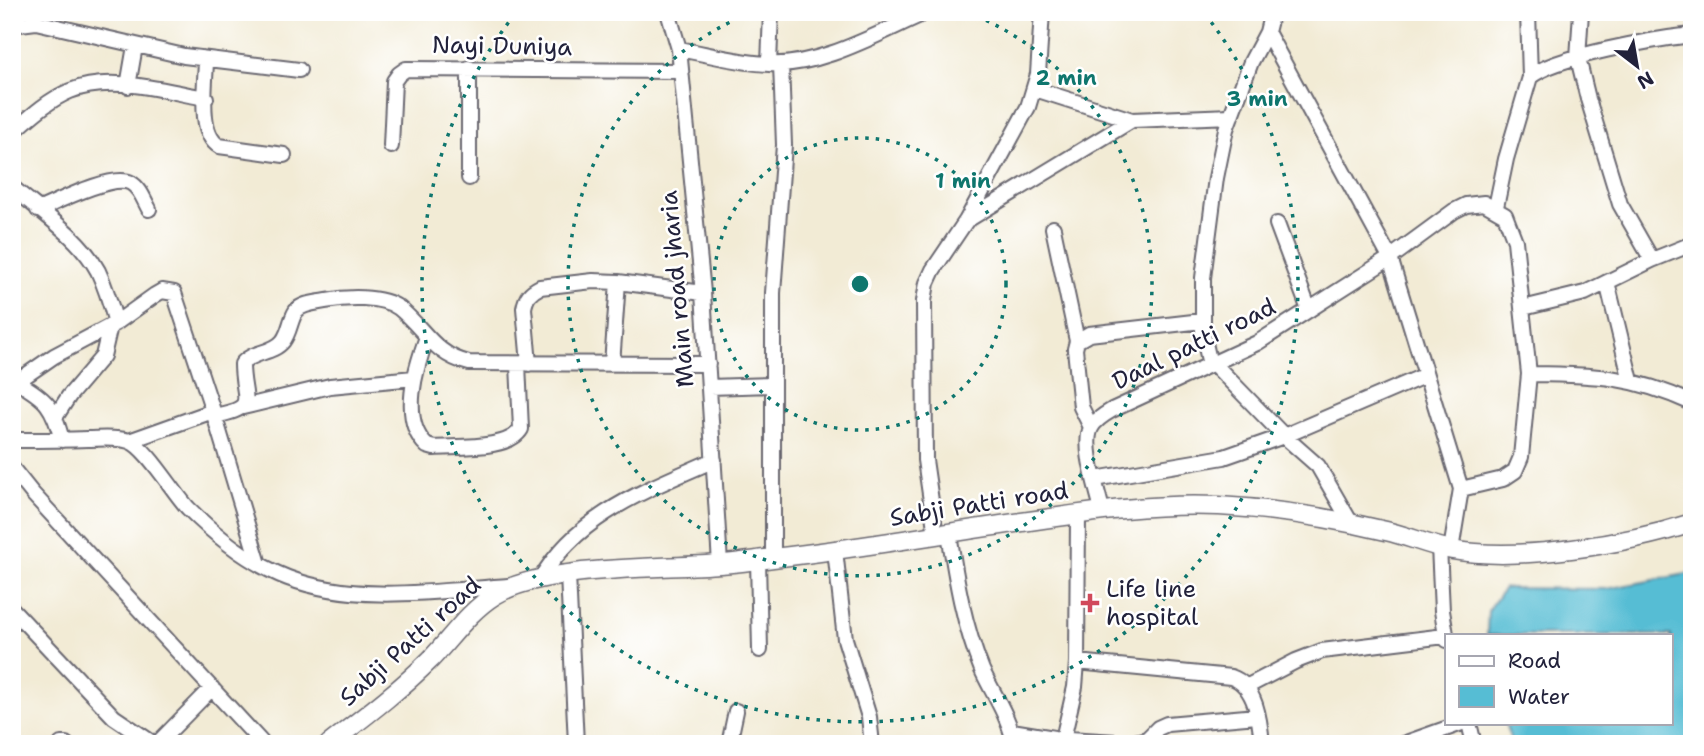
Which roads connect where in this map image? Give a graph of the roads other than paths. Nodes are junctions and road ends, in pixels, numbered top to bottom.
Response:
1 (668, 12) edge
2 (771, 12) edge
3 (927, 12) edge
4 (1042, 12) edge
5 (1272, 12) edge
6 (1528, 12) edge
7 (1581, 12) edge
8 (53, 19) edge
9 (12, 25) edge
10 (1267, 32) junction
11 (1692, 35) edge
12 (135, 46) junction
13 (679, 49) junction
14 (1578, 58) junction
15 (206, 59) junction
16 (775, 64) junction
17 (468, 68) junction
18 (299, 70) dead end
19 (680, 71) junction
20 (1530, 77) junction
21 (128, 86) junction
22 (1035, 89) junction
23 (206, 99) junction
24 (1231, 116) junction
25 (1132, 120) junction
26 (12, 133) edge
27 (391, 146) dead end
28 (284, 155) dead end
29 (468, 178) dead end
30 (12, 187) edge
31 (1496, 208) junction
32 (149, 209) dead end
33 (38, 210) junction
34 (966, 221) junction
35 (1277, 224) dead end
36 (1053, 228) dead end
37 (1692, 244) edge
38 (1390, 258) junction
39 (1652, 260) junction
40 (618, 282) junction
41 (1608, 282) junction
42 (703, 292) junction
43 (1523, 308) junction
44 (1309, 310) junction
45 (1202, 321) junction
46 (113, 324) junction
47 (427, 337) junction
48 (1077, 341) junction
49 (524, 364) junction
50 (612, 364) junction
51 (708, 364) junction
52 (1212, 364) junction
53 (1530, 374) junction
54 (1426, 375) junction
55 (414, 378) junction
56 (1630, 381) junction
57 (15, 384) edge
58 (772, 385) junction
59 (709, 387) junction
60 (1692, 403) edge
61 (243, 407) junction
62 (214, 414) junction
63 (55, 416) junction
64 (1091, 427) junction
65 (1284, 436) junction
66 (12, 440) edge
67 (62, 440) junction
68 (128, 441) junction
69 (714, 460) junction
70 (12, 468) edge
71 (1095, 479) junction
72 (1461, 489) junction
73 (1102, 510) junction
74 (1078, 514) junction
75 (1692, 523) edge
76 (1352, 524) junction
77 (942, 534) junction
78 (1445, 548) junction
79 (835, 550) junction
80 (765, 559) junction
81 (259, 564) junction
82 (720, 564) junction
83 (568, 575) junction
84 (540, 580) junction
85 (514, 586) junction
86 (12, 608) edge
87 (1446, 634) edge
88 (1445, 638) edge
89 (760, 650) dead end
90 (1077, 662) junction
91 (1246, 687) junction
92 (212, 688) junction
93 (736, 711) dead end
94 (1257, 716) junction
95 (1459, 724) edge
96 (1469, 724) edge
97 (1014, 738) edge
98 (1057, 740) edge
99 (156, 744) edge
100 (262, 744) edge
101 (329, 744) edge
102 (576, 744) edge
103 (729, 744) edge
104 (872, 744) edge
105 (1262, 744) edge
106 (1403, 744) edge
107 (1474, 744) edge

1 - 13 street, Main road jharia
2 - 16 street
3 - 16 street
4 - 22 street
5 - 10 street
6 - 20 street
7 - 14 street
8 - 9 street
8 - 12 street
10 - 24 street
10 - 38 street
11 - 14 street
12 - 15 street
12 - 21 street
13 - 16 street
13 - 19 street, Main road jharia
14 - 20 street
14 - 39 street
15 - 18 street
15 - 23 street
16 - 58 street
17 - 19 street, Nayi Duniya
17 - 27 street, Nayi Duniya
17 - 29 street
19 - 42 street, Main road jharia
20 - 31 street
21 - 23 street
21 - 26 street
22 - 25 street
22 - 34 street
23 - 28 street
24 - 25 street
24 - 45 street
25 - 34 street
30 - 33 street
31 - 38 street, Daal patti road
31 - 43 street
32 - 33 street
33 - 46 street
34 - 77 street
35 - 44 street
36 - 48 street
37 - 39 street
38 - 44 street, Daal patti road
38 - 54 street
39 - 41 street
40 - 42 street
40 - 49 street
40 - 50 street
41 - 43 street
41 - 56 street
42 - 51 street, Main road jharia
43 - 53 street
44 - 52 street, Daal patti road
45 - 48 street
45 - 52 street
46 - 57 street
46 - 62 street
46 - 63 street
47 - 49 street
47 - 55 street
47 - 61 street
48 - 64 street
49 - 50 street
49 - 55 street
50 - 51 street
51 - 59 street, Main road jharia
52 - 64 street, Daal patti road
52 - 65 street
53 - 56 street
53 - 72 street
54 - 65 street
54 - 72 street
55 - 61 street
56 - 60 street
57 - 63 street
58 - 59 street
58 - 80 street
59 - 69 street, Main road jharia
61 - 62 street
62 - 68 street
62 - 81 street
63 - 67 street
64 - 71 street
65 - 71 street
65 - 76 street
66 - 67 street
67 - 68 street
68 - 81 street
69 - 82 street, Main road jharia
69 - 84 street
70 - 92 street
71 - 73 street
72 - 78 street
73 - 74 main road, Sabji Patti road
73 - 76 main road, Sabji Patti road
74 - 77 main road, Sabji Patti road
74 - 90 street
75 - 78 main road, Sabji Patti road
76 - 78 main road, Sabji Patti road
77 - 79 main road, Sabji Patti road
77 - 97 street
78 - 87 street
79 - 80 main road, Sabji Patti road
79 - 104 street
80 - 82 main road, Sabji Patti road
80 - 89 street
81 - 85 street
82 - 83 main road, Sabji Patti road
83 - 84 main road, Sabji Patti road
83 - 102 street
84 - 85 main road, Sabji Patti road
85 - 101 main road, Sabji Patti road
86 - 99 street
88 - 91 street
90 - 91 street
90 - 98 street
91 - 94 street
92 - 99 street
92 - 100 street
93 - 103 street
94 - 98 street
94 - 105 street
95 - 106 street
96 - 107 street
97 - 98 street

